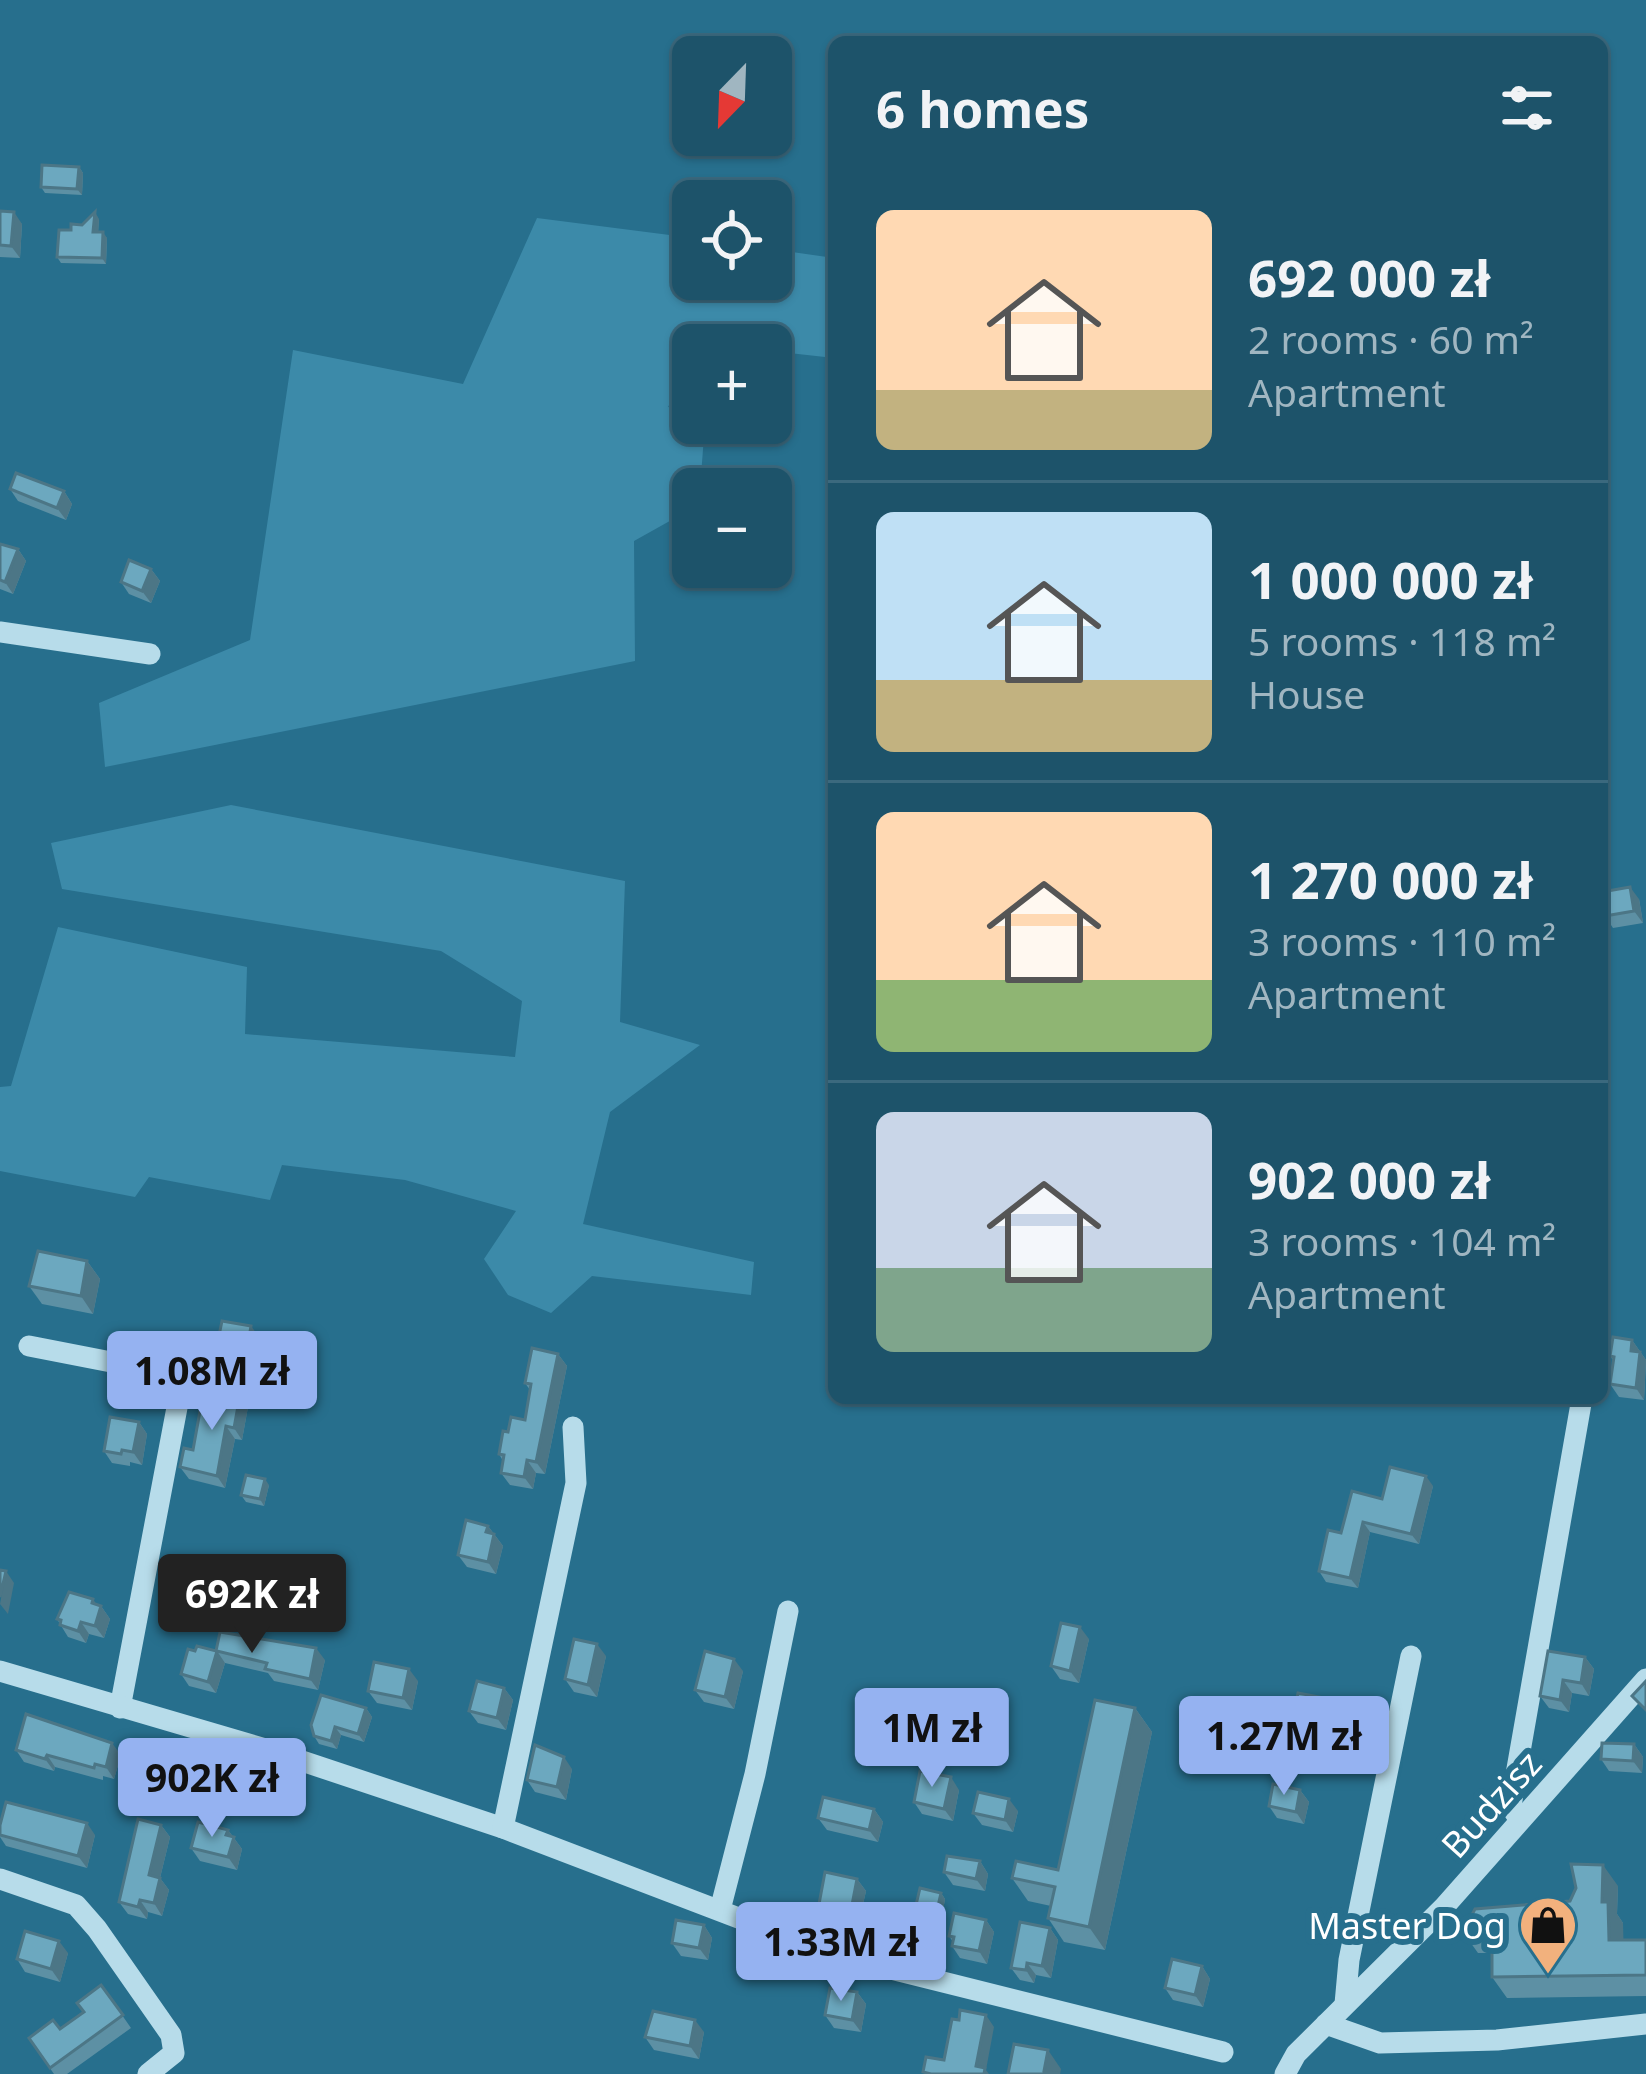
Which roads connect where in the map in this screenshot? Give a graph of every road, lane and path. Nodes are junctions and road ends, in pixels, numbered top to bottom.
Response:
1 (0, 632) edge
2 (150, 655) dead end
3 (29, 1346) dead end
4 (1581, 1404) edge
5 (573, 1427) dead end
6 (788, 1611) dead end
7 (1411, 1656) dead end
8 (1, 1676) edge
9 (1646, 1679) edge
10 (120, 1708) junction
11 (1520, 1820) junction
12 (502, 1828) junction
13 (0, 1879) edge
14 (720, 1910) junction
15 (1345, 2004) junction
16 (1326, 2024) junction
17 (1646, 2024) edge
18 (1223, 2052) dead end
19 (148, 2074) edge
20 (1285, 2074) edge

1 - 2 street
3 - 10 street
4 - 11 street
5 - 12 street
6 - 14 street
7 - 15 street
8 - 10 street
9 - 11 street, Budzisz
10 - 12 street
11 - 15 street, Budzisz
12 - 14 street
13 - 19 street
14 - 18 street
15 - 16 street, Budzisz
16 - 17 street
16 - 20 street, Budzisz

